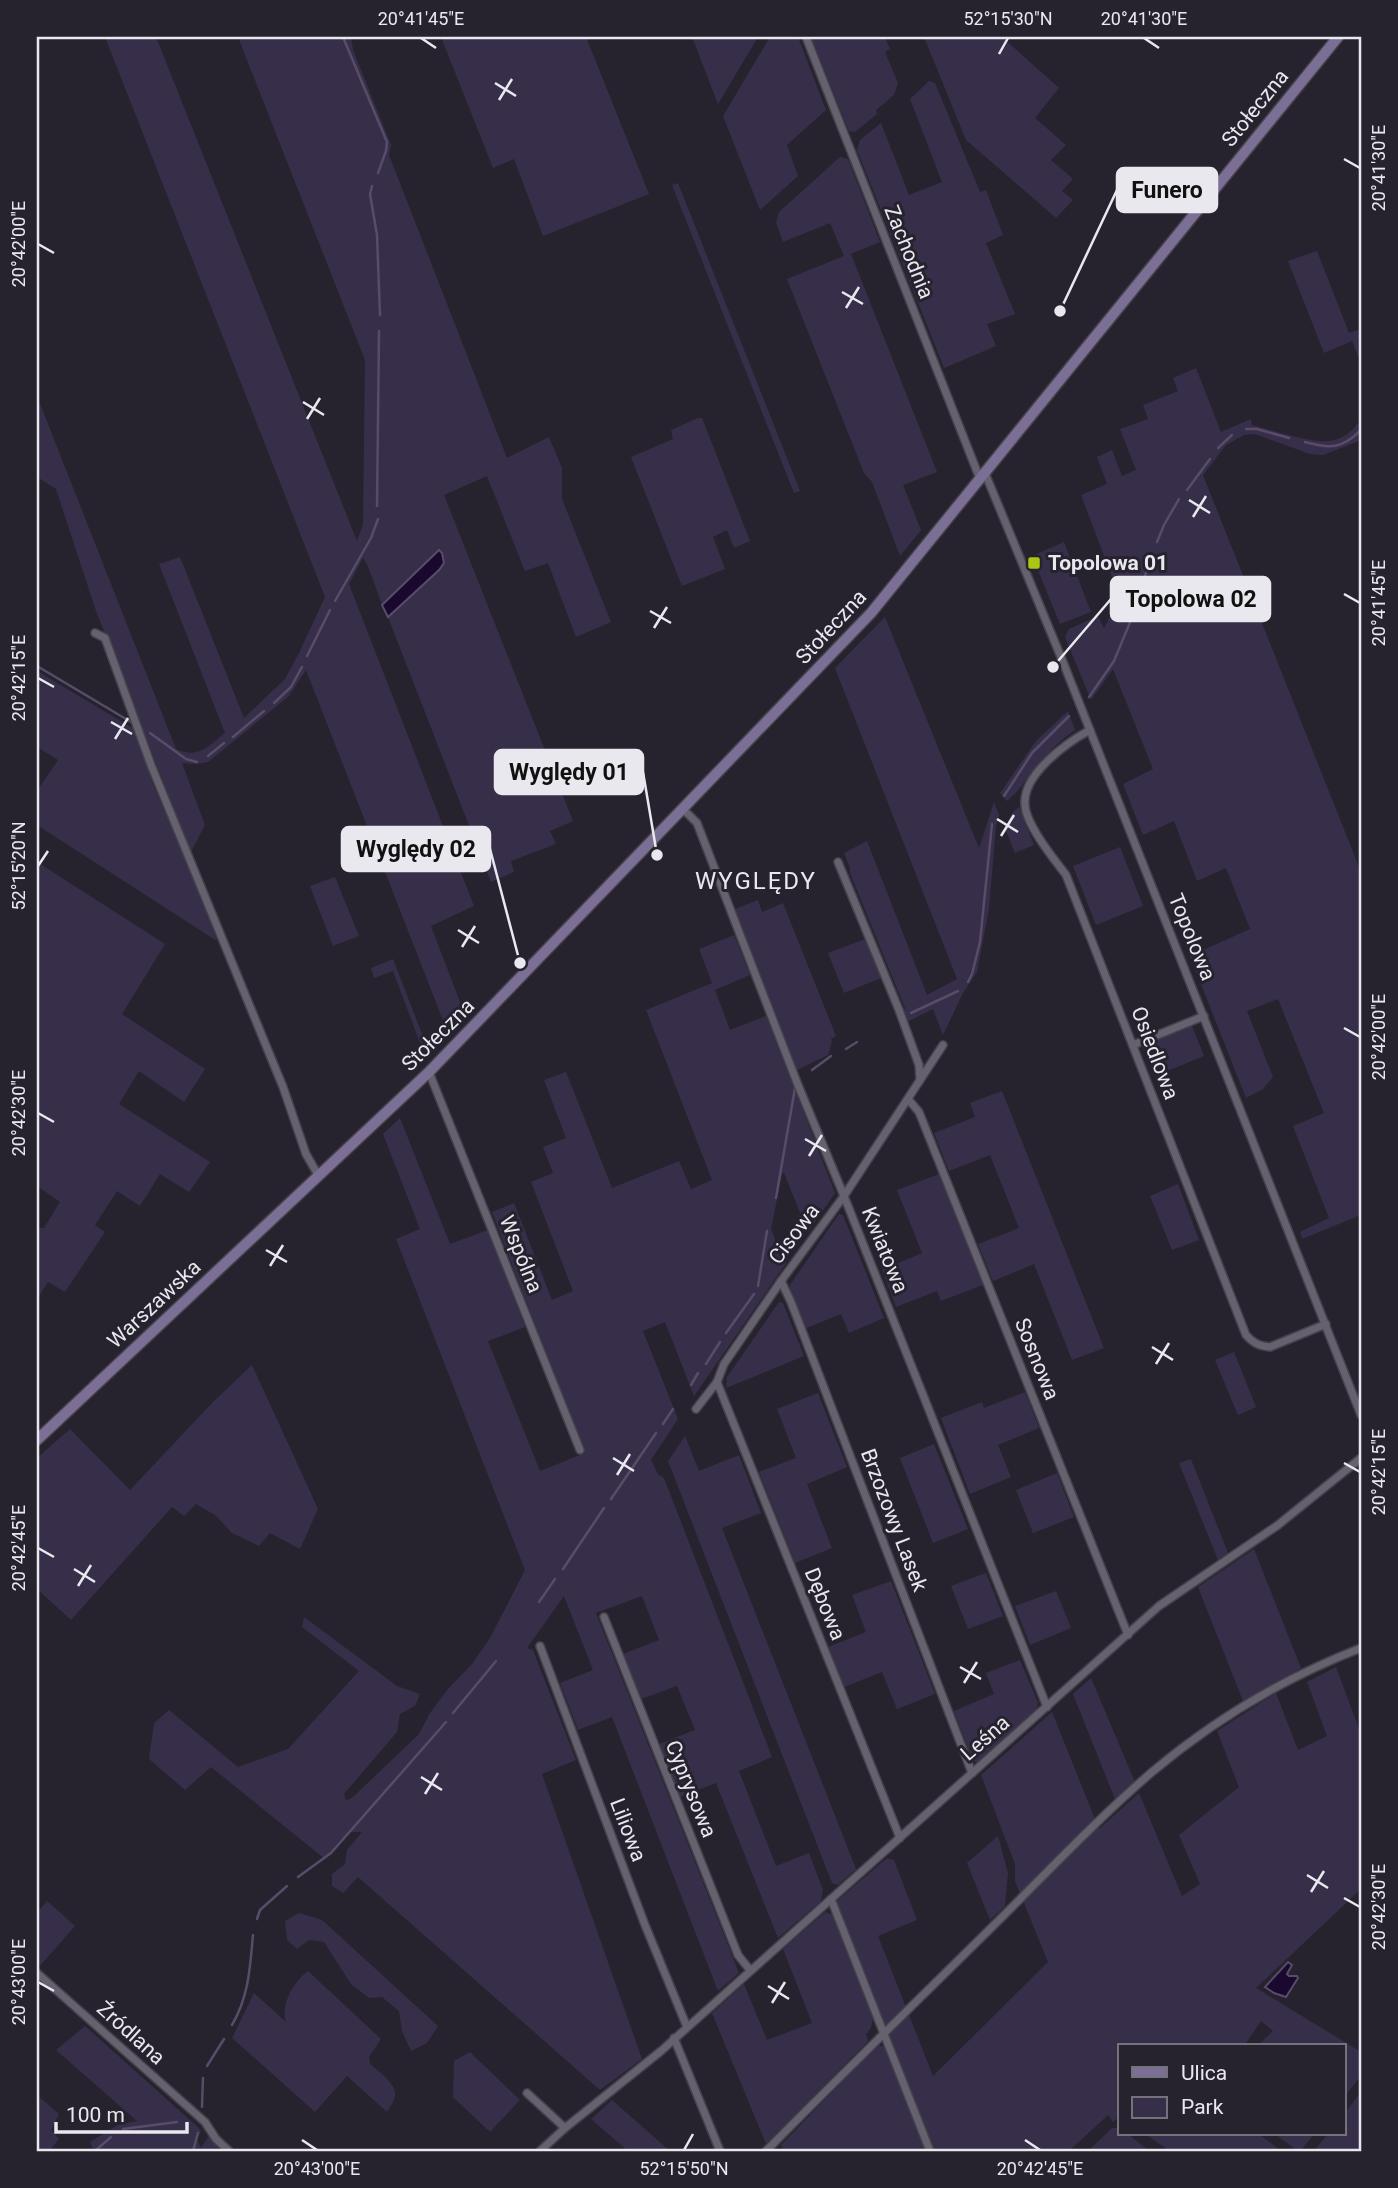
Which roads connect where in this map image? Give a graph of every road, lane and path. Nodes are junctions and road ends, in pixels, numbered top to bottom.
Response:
1 (806, 37) edge
2 (1338, 37) edge
3 (983, 476) junction
4 (96, 633) dead end
5 (1090, 730) junction
6 (683, 809) junction
7 (838, 862) dead end
8 (1204, 1016) junction
9 (943, 1045) dead end
10 (1133, 1045) junction
11 (429, 1072) junction
12 (920, 1080) junction
13 (908, 1099) junction
14 (318, 1175) junction
15 (297, 1195) joint
16 (844, 1196) junction
17 (781, 1281) junction
18 (1326, 1324) junction
19 (717, 1382) junction
20 (696, 1409) dead end
21 (1361, 1415) edge
22 (37, 1440) edge
23 (580, 1450) dead end
24 (1361, 1458) edge
25 (604, 1618) dead end
26 (1128, 1634) junction
27 (540, 1646) dead end
28 (1361, 1648) edge
29 (1047, 1707) junction
30 (972, 1773) junction
31 (900, 1838) junction
32 (831, 1899) junction
33 (750, 1970) junction
34 (37, 1973) edge
35 (687, 2026) junction
36 (884, 2035) junction
37 (674, 2038) junction
38 (527, 2093) dead end
39 (565, 2128) junction
40 (229, 2151) edge
41 (540, 2151) edge
42 (720, 2151) edge
43 (766, 2151) edge
44 (930, 2151) edge

1 - 3 street, Zachodnia
2 - 3 main road, Stołeczna
3 - 5 street, Topolowa
3 - 6 main road, Stołeczna
4 - 14 street
5 - 8 street, Topolowa
5 - 10 street, Osiedlowa
6 - 11 main road, Stołeczna
6 - 16 street, Kwiatowa
7 - 12 street
8 - 10 street
8 - 18 street, Topolowa
9 - 12 street, Cisowa
10 - 18 street, Osiedlowa
11 - 14 main road, Stołeczna
11 - 23 street, Wspólna
12 - 13 street, Cisowa
13 - 16 street, Cisowa
13 - 26 street, Sosnowa
14 - 15 main road, Stołeczna
15 - 22 main road, Warszawska
16 - 17 street, Cisowa
16 - 29 street, Kwiatowa
17 - 19 street, Cisowa
17 - 30 street, Brzozowy Lasek
18 - 21 street, Topolowa
19 - 20 street, Cisowa
19 - 31 street, Dębowa
24 - 26 street, Leśna
25 - 33 street, Cyprysowa
26 - 29 street, Leśna
27 - 35 street, Liliowa
28 - 36 street
29 - 30 street, Leśna
30 - 31 street, Leśna
31 - 32 street, Leśna
32 - 33 street, Leśna
32 - 36 street
33 - 35 street, Leśna
34 - 40 street, Źródlana
35 - 37 street, Leśna
36 - 43 street
36 - 44 street
37 - 39 street, Leśna
37 - 42 street
38 - 39 street
39 - 41 street, Leśna

